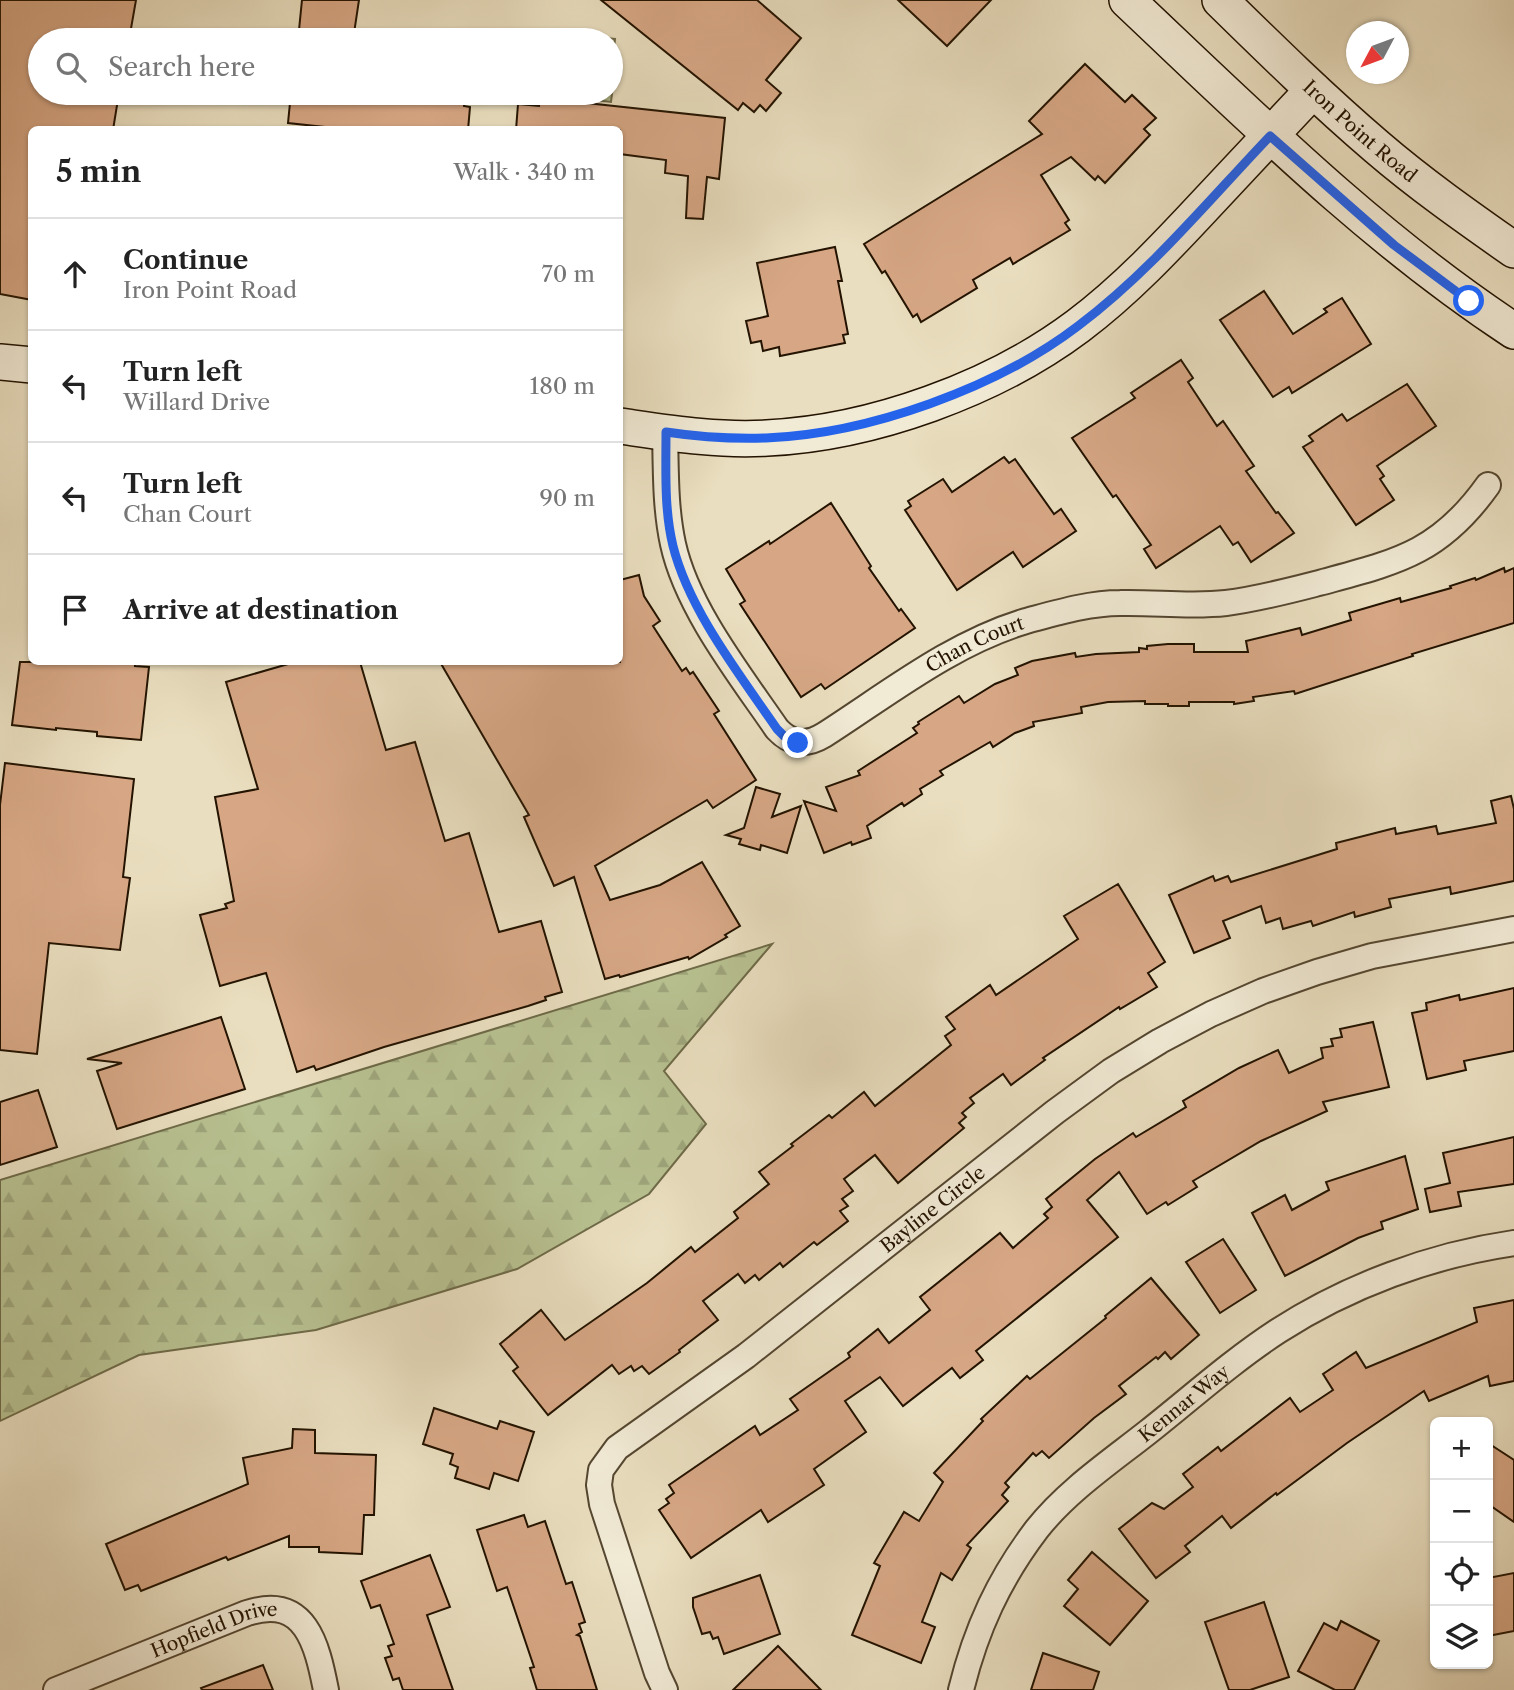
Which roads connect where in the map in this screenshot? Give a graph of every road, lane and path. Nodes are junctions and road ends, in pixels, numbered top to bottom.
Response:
1 (1127, 0) edge
2 (1220, 0) edge
3 (1313, 90) junction
4 (1270, 136) junction
5 (1514, 250) edge
6 (1514, 331) edge
7 (0, 362) edge
8 (28, 365) edge
9 (623, 426) edge
10 (666, 432) junction
11 (1488, 485) dead end
12 (1514, 929) edge
13 (1514, 1244) edge
14 (56, 1690) edge
15 (326, 1690) edge
16 (665, 1690) edge
17 (961, 1690) edge

1 - 4 main road
2 - 3 main road, Iron Point Road
3 - 4 main road
3 - 5 main road, Iron Point Road
4 - 6 main road
4 - 10 main road
7 - 8 main road
9 - 10 main road
10 - 11 street, Chan Court
12 - 16 street, Bayline Circle
13 - 17 street, Kennar Way
14 - 15 street, Hopfield Drive

